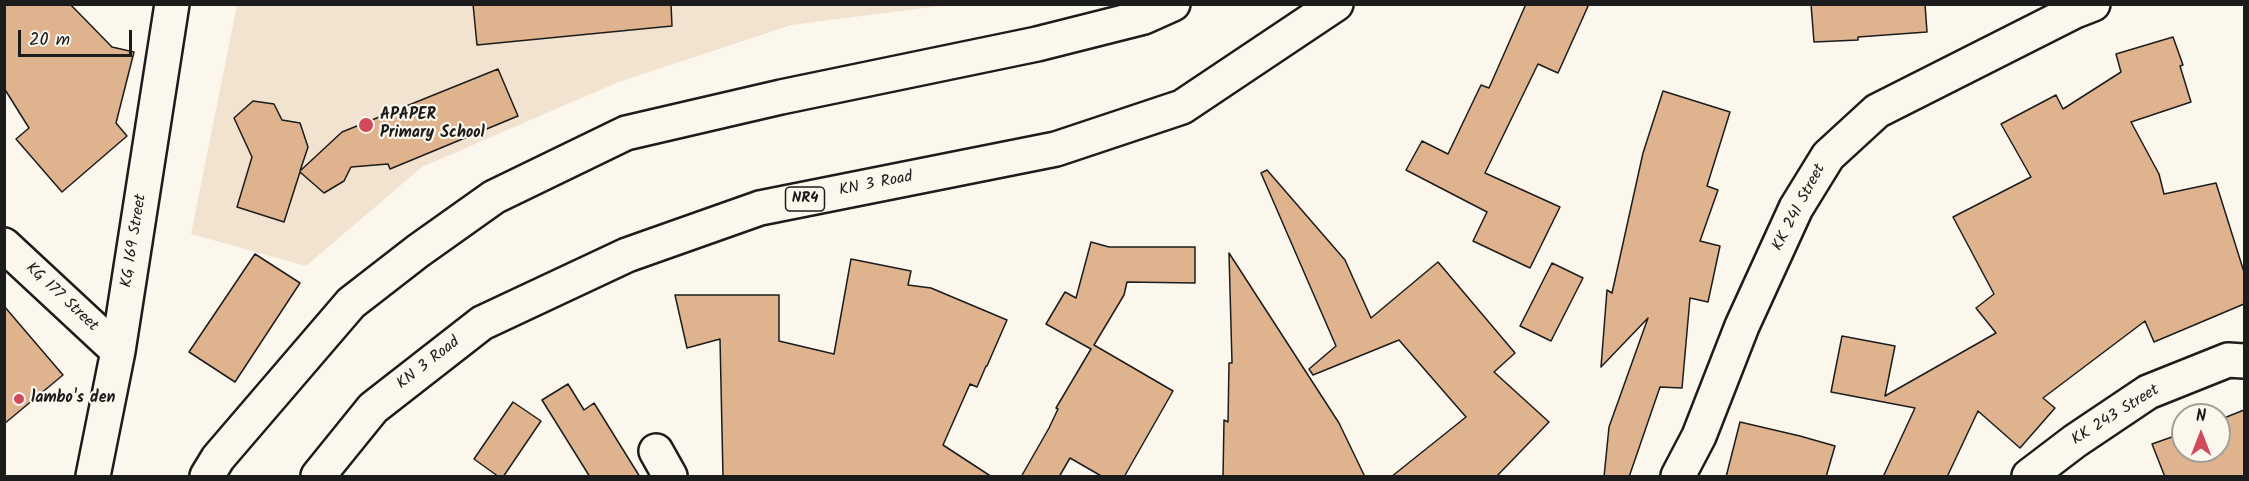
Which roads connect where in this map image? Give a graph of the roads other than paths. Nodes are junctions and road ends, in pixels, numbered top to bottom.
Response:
1 (172, 4) edge
2 (1173, 4) edge
3 (1336, 4) edge
4 (2093, 4) edge
5 (4, 245) edge
6 (118, 351) junction
7 (2244, 361) edge
8 (93, 477) edge
9 (207, 477) edge
10 (318, 477) edge
11 (1678, 477) edge
12 (2029, 477) edge

1 - 6 main road, KG 169 Street
2 - 9 main road
3 - 10 main road, KN 3 Road / NR4
4 - 11 main road, KK 241 Street
5 - 6 main road, KG 177 Street
6 - 8 main road, KG 169 Street
7 - 12 main road, KK 243 Street

